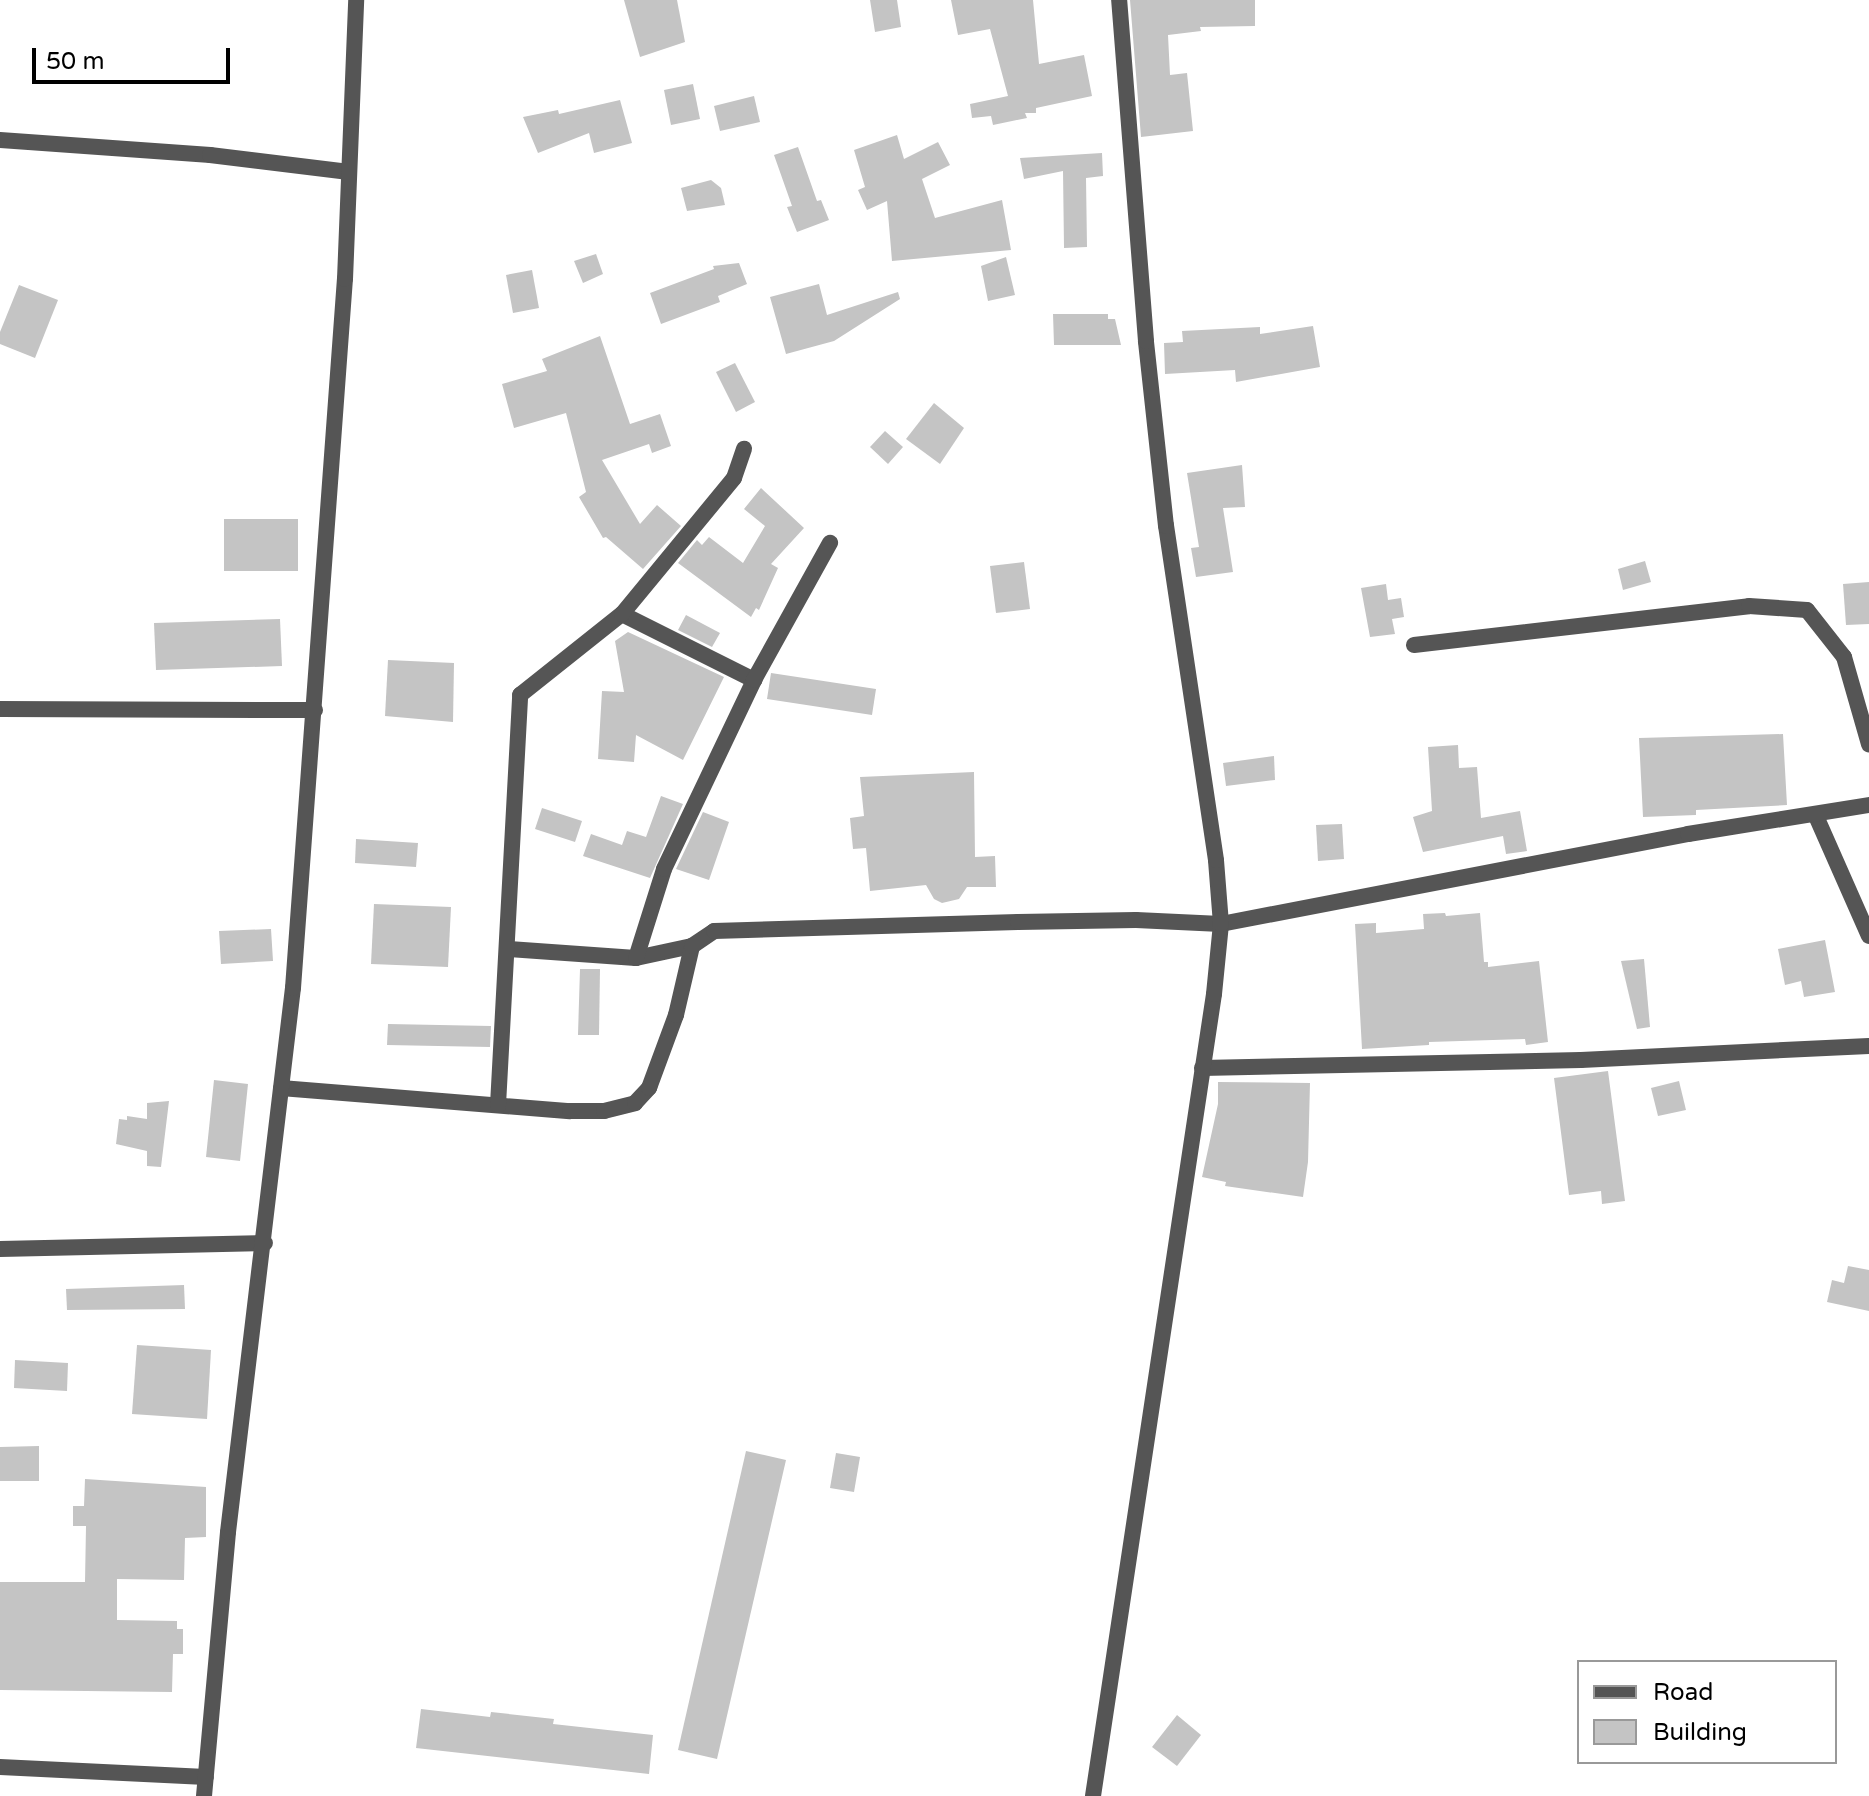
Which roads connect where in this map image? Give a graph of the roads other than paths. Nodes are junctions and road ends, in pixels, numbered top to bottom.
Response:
1 (356, 0) edge
2 (1119, 0) edge
3 (0, 140) edge
4 (349, 172) junction
5 (744, 449) dead end
6 (830, 543) dead end
7 (622, 614) junction
8 (1414, 645) dead end
9 (754, 680) junction
10 (0, 709) edge
11 (315, 710) junction
12 (1869, 744) edge
13 (1869, 805) edge
14 (1816, 816) junction
15 (1221, 924) junction
16 (1869, 936) edge
17 (692, 946) junction
18 (509, 949) junction
19 (636, 958) junction
20 (1869, 1046) edge
21 (1202, 1068) junction
22 (281, 1088) junction
23 (498, 1105) junction
24 (265, 1243) junction
25 (0, 1249) edge
26 (0, 1767) edge
27 (206, 1777) junction
28 (204, 1796) edge
29 (1093, 1796) edge

1 - 4 street
2 - 15 street
3 - 4 street
4 - 11 street
5 - 7 street
6 - 9 street
7 - 9 street
7 - 18 street
8 - 12 street
9 - 19 street
10 - 11 street
11 - 22 street
13 - 14 street
14 - 15 street
14 - 16 street
15 - 17 street
15 - 21 street
17 - 19 street
17 - 23 street
18 - 19 street
18 - 23 street
20 - 21 street
21 - 29 street
22 - 23 street
22 - 24 street
24 - 25 street
24 - 27 street
26 - 27 street
27 - 28 street

